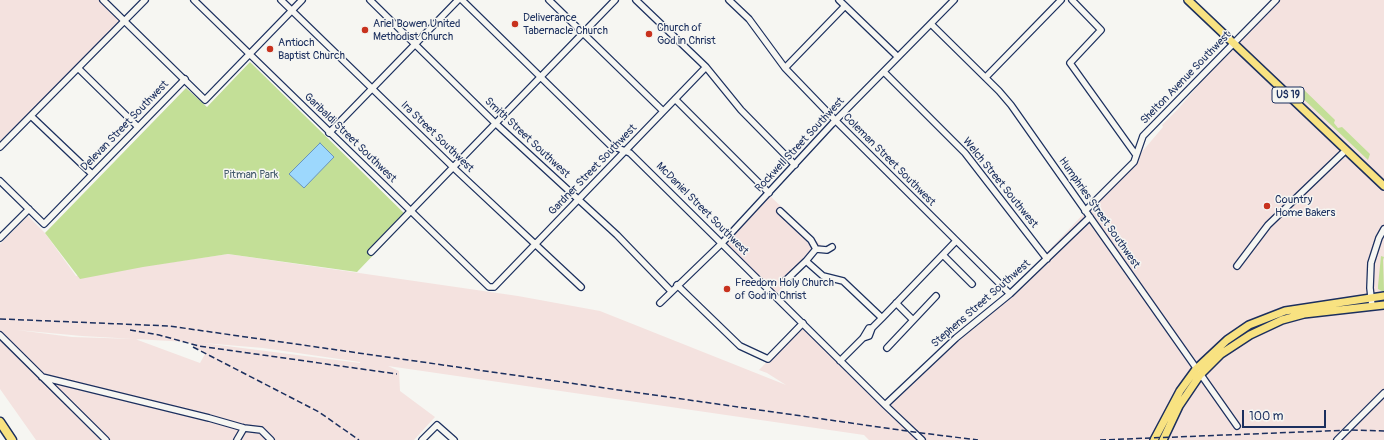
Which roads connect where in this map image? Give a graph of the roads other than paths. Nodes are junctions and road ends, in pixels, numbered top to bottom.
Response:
1 (103, 0) edge
2 (145, 0) edge
3 (194, 0) edge
4 (281, 0) edge
5 (302, 0) edge
6 (370, 0) edge
7 (458, 0) edge
8 (462, 0) edge
9 (549, 0) edge
10 (615, 0) edge
11 (636, 0) edge
12 (729, 0) edge
13 (839, 0) edge
14 (954, 0) edge
15 (1061, 0) edge
16 (1072, 0) edge
17 (1188, 0) edge
18 (1276, 0) edge
19 (845, 6) junction
20 (292, 10) junction
21 (124, 21) junction
22 (931, 24) junction
23 (583, 33) junction
24 (415, 44) junction
25 (1234, 44) junction
26 (249, 54) junction
27 (898, 57) junction
28 (706, 67) junction
29 (78, 68) junction
30 (785, 68) junction
31 (884, 72) junction
32 (541, 77) junction
33 (986, 77) junction
34 (185, 79) junction
35 (373, 89) junction
36 (675, 99) junction
37 (663, 111) junction
38 (31, 116) junction
39 (836, 121) junction
40 (496, 124) junction
41 (138, 127) junction
42 (329, 133) junction
43 (0, 147) edge
44 (1346, 150) junction
45 (625, 151) junction
46 (1136, 155) junction
47 (795, 165) junction
48 (453, 167) junction
49 (92, 174) junction
50 (0, 181) edge
51 (1384, 186) edge
52 (769, 193) junction
53 (578, 199) junction
54 (29, 209) junction
55 (410, 211) junction
56 (780, 211) dead end
57 (1085, 211) junction
58 (1090, 217) junction
59 (1384, 229) edge
60 (0, 238) edge
61 (956, 241) junction
62 (722, 243) junction
63 (535, 245) junction
64 (832, 247) dead end
65 (816, 249) junction
66 (370, 252) dead end
67 (943, 255) junction
68 (1047, 259) junction
69 (806, 261) junction
70 (1237, 266) dead end
71 (784, 282) dead end
72 (972, 284) dead end
73 (677, 285) junction
74 (494, 287) joint
75 (581, 287) dead end
76 (671, 291) junction
77 (1010, 294) junction
78 (936, 296) dead end
79 (1384, 296) edge
80 (1371, 298) junction
81 (660, 303) dead end
82 (896, 303) junction
83 (1384, 305) edge
84 (1372, 306) junction
85 (882, 318) junction
86 (913, 320) junction
87 (802, 323) junction
88 (0, 335) edge
89 (887, 348) dead end
90 (840, 361) junction
91 (1198, 372) junction
92 (42, 377) junction
93 (1384, 393) edge
94 (885, 406) junction
95 (0, 422) edge
96 (1237, 426) dead end
97 (244, 428) junction
98 (12, 440) edge
99 (106, 440) edge
100 (236, 440) edge
101 (271, 440) edge
102 (422, 440) edge
103 (454, 440) edge
104 (922, 440) edge
105 (1154, 440) edge
106 (1163, 440) edge
107 (1337, 440) edge

1 - 21 street
2 - 21 street
3 - 26 street, Garibaldi Street Southwest
4 - 20 street, Ira Street Southwest
5 - 20 street, Delevan Street Southwest
6 - 24 street, Smith Street Southwest
7 - 24 street
8 - 32 street, McDaniel Street Southwest
9 - 23 street
10 - 23 street
11 - 28 street
12 - 30 street, Coleman Street Southwest
13 - 19 street
14 - 22 street, Rockwell Street Southwest
15 - 33 street
16 - 46 street
17 - 25 main road, US 19
18 - 25 street, Shelton Avenue Southwest
19 - 27 street
19 - 30 street
20 - 26 street, Delevan Street Southwest
20 - 35 street, Ira Street Southwest
21 - 29 street
21 - 34 street
22 - 27 street, Rockwell Street Southwest
22 - 33 street, Humphries Street Southwest
23 - 32 street
23 - 37 street
24 - 35 street
24 - 40 street, Smith Street Southwest
25 - 44 main road, US 19
25 - 46 street, Shelton Avenue Southwest
26 - 34 street, Delevan Street Southwest
26 - 42 street, Garibaldi Street Southwest
27 - 31 street, Rockwell Street Southwest
28 - 36 street, Gardner Street Southwest
28 - 47 street
29 - 38 street
29 - 41 street
30 - 39 street, Coleman Street Southwest
31 - 39 street, Rockwell Street Southwest
31 - 68 street, Welch Street Southwest
32 - 40 street
32 - 45 street, McDaniel Street Southwest
33 - 57 street, Humphries Street Southwest
34 - 41 street, Delevan Street Southwest
35 - 42 street
35 - 48 street, Ira Street Southwest
36 - 37 street, Gardner Street Southwest
36 - 52 street
37 - 45 street, Gardner Street Southwest
38 - 43 street
38 - 49 street
39 - 47 street, Rockwell Street Southwest
39 - 61 street, Coleman Street Southwest
40 - 48 street
40 - 53 street, Smith Street Southwest
41 - 49 street, Delevan Street Southwest
42 - 55 street, Garibaldi Street Southwest
44 - 51 main road, US 19
44 - 70 street
45 - 53 street, Gardner Street Southwest
45 - 62 street, McDaniel Street Southwest
46 - 57 street, Shelton Avenue Southwest
47 - 52 street, Rockwell Street Southwest
48 - 55 street
48 - 63 street, Ira Street Southwest
49 - 54 street, Delevan Street Southwest
50 - 54 street
52 - 62 street, Rockwell Street Southwest
53 - 63 street, Gardner Street Southwest
53 - 76 street, Smith Street Southwest
54 - 60 street
55 - 66 street
55 - 74 street, Garibaldi Street Southwest
56 - 65 street
57 - 58 street, Humphries Street Southwest
58 - 68 street, Stephens Street Southwest
58 - 91 street, Humphries Street Southwest
59 - 80 street
61 - 67 street
61 - 77 street, Coleman Street Southwest
62 - 73 street, Rockwell Street Southwest
62 - 87 street, McDaniel Street Southwest
63 - 74 street, Gardner Street Southwest
63 - 75 street, Ira Street Southwest
64 - 65 street
65 - 69 street
67 - 72 street
67 - 82 street
68 - 77 street, Stephens Street Southwest
69 - 71 street
69 - 85 street
73 - 76 street, Rockwell Street Southwest
73 - 87 street
76 - 81 street, Rockwell Street Southwest
77 - 94 street, Stephens Street Southwest
78 - 86 street
79 - 80 main road
80 - 84 street
80 - 91 main road
82 - 85 street
82 - 86 street
83 - 84 main road
84 - 91 main road
85 - 90 street
86 - 89 street
87 - 90 street, McDaniel Street Southwest
88 - 92 street
90 - 94 street, McDaniel Street Southwest
91 - 96 street, Humphries Street Southwest
91 - 105 main road
91 - 106 main road
92 - 97 street
92 - 99 street
93 - 107 street
94 - 104 street, McDaniel Street Southwest
95 - 98 highway
97 - 100 street
97 - 101 street
102 - 103 street

